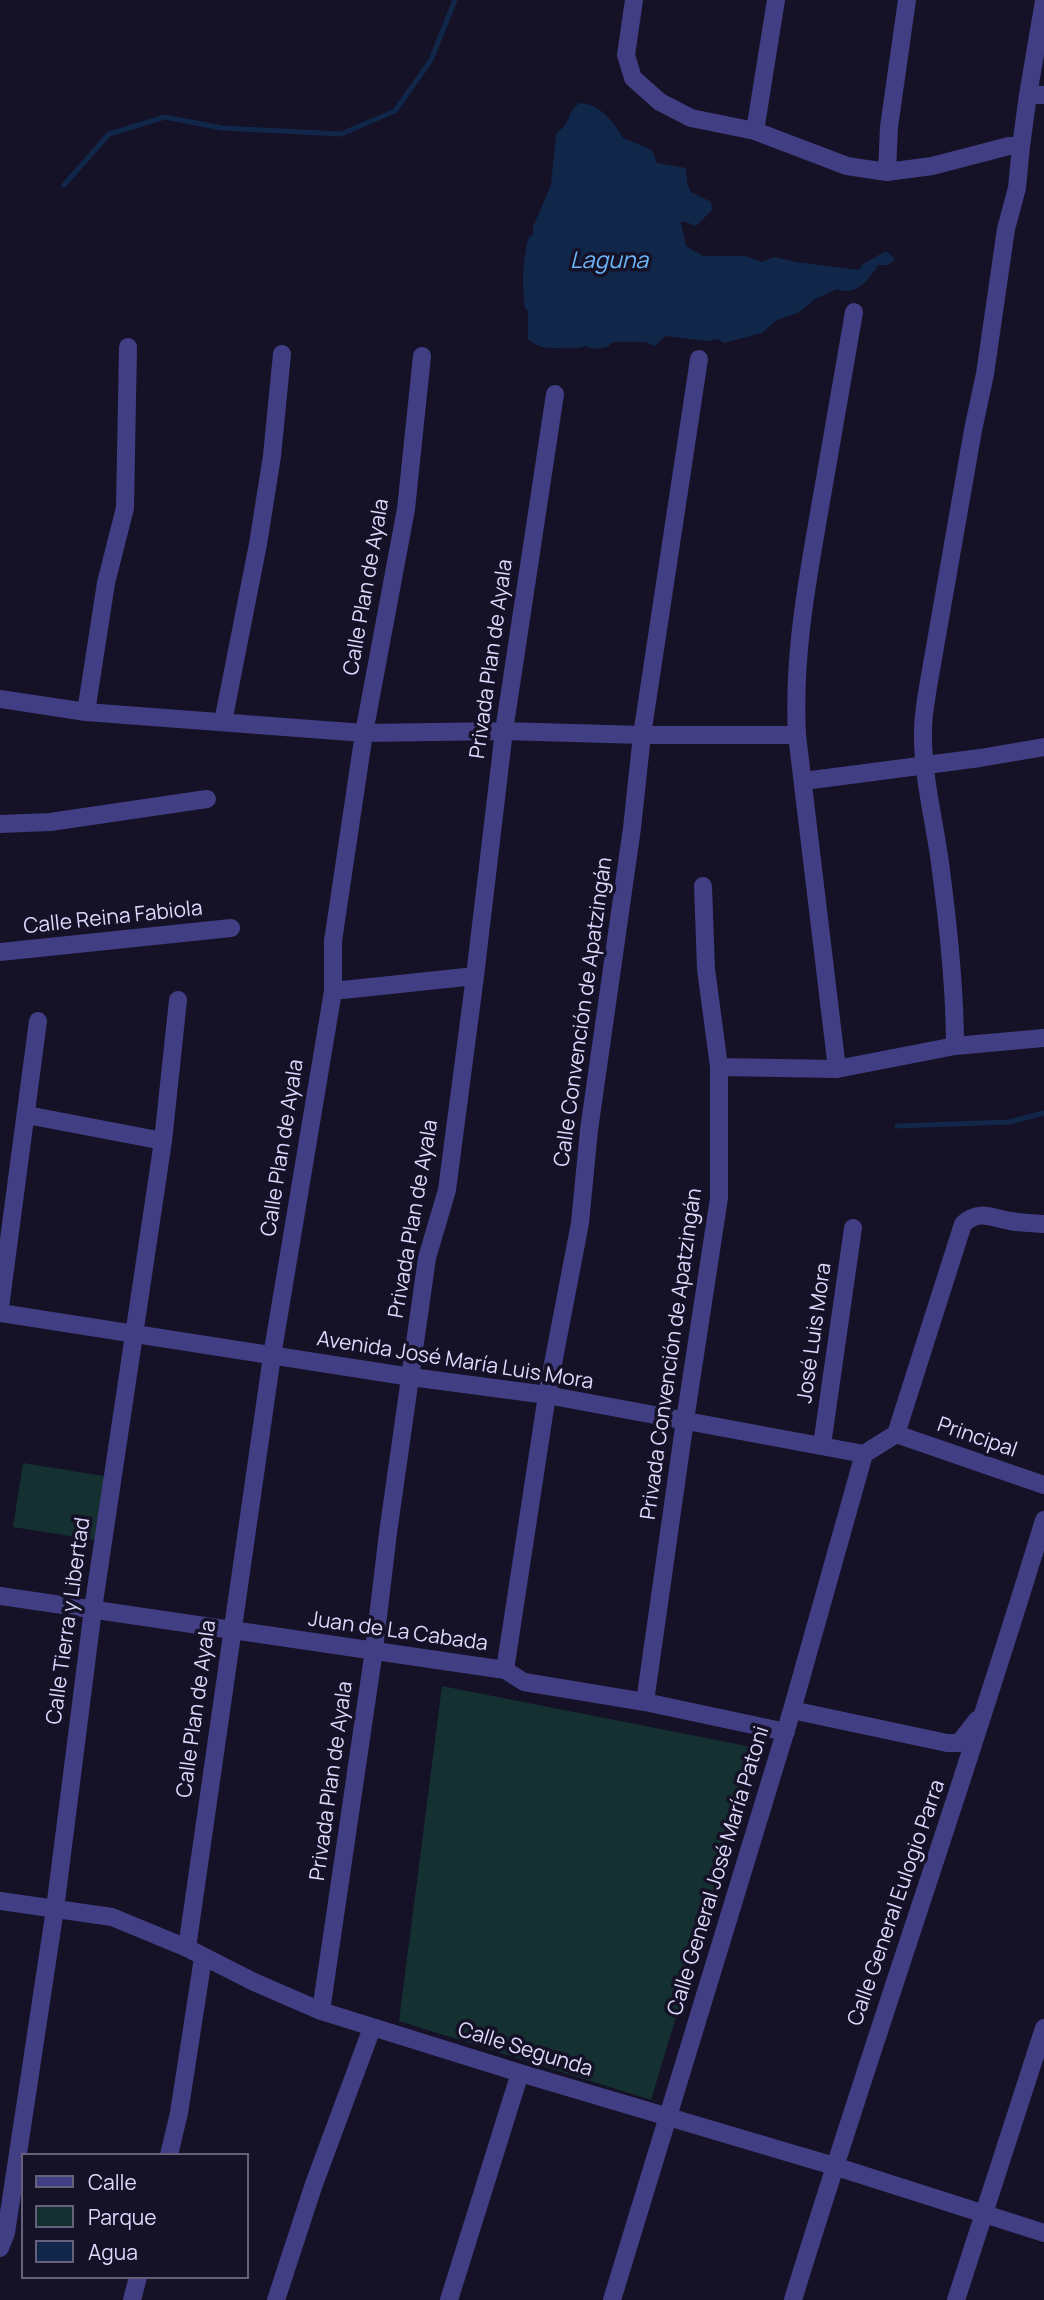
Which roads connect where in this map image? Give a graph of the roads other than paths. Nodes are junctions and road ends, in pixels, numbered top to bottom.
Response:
1 (634, 0) edge
2 (776, 0) edge
3 (907, 0) edge
4 (1044, 1) edge
5 (1036, 95) edge
6 (755, 131) junction
7 (1021, 146) junction
8 (887, 172) junction
9 (854, 312) dead end
10 (128, 347) dead end
11 (282, 354) dead end
12 (422, 356) dead end
13 (699, 359) dead end
14 (555, 394) dead end
15 (0, 699) edge
16 (86, 712) junction
17 (223, 722) junction
18 (504, 732) junction
19 (364, 733) junction
20 (642, 735) junction
21 (797, 735) junction
22 (1044, 747) edge
23 (925, 766) junction
24 (804, 781) junction
25 (207, 799) dead end
26 (0, 824) edge
27 (703, 886) dead end
28 (231, 928) dead end
29 (0, 952) edge
30 (475, 976) junction
31 (333, 991) junction
32 (178, 1000) dead end
33 (38, 1021) dead end
34 (1044, 1038) edge
35 (954, 1046) junction
36 (719, 1067) junction
37 (837, 1069) junction
38 (27, 1115) junction
39 (163, 1141) junction
40 (1044, 1224) edge
41 (853, 1228) dead end
42 (0, 1307) edge
43 (0, 1312) edge
44 (133, 1334) junction
45 (272, 1356) junction
46 (411, 1377) junction
47 (547, 1395) junction
48 (685, 1420) junction
49 (896, 1434) junction
50 (822, 1445) junction
51 (864, 1454) junction
52 (1044, 1485) edge
53 (1044, 1520) edge
54 (0, 1596) edge
55 (93, 1609) junction
56 (232, 1631) junction
57 (374, 1650) junction
58 (505, 1670) junction
59 (645, 1702) junction
60 (986, 1709) junction
61 (792, 1710) junction
62 (786, 1732) junction
63 (0, 1901) edge
64 (55, 1909) junction
65 (187, 1948) junction
66 (203, 1958) junction
67 (321, 2011) junction
68 (372, 2028) junction
69 (1044, 2028) edge
70 (520, 2073) junction
71 (668, 2116) junction
72 (169, 2153) edge
73 (834, 2166) junction
74 (983, 2213) junction
75 (1044, 2233) edge
76 (0, 2248) edge
77 (137, 2279) edge
78 (132, 2300) edge
79 (276, 2300) edge
80 (449, 2300) edge
81 (612, 2300) edge
82 (793, 2300) edge
83 (956, 2300) edge

1 - 6 street
2 - 6 street
3 - 8 street
4 - 5 street
5 - 7 street
6 - 8 street
7 - 8 street
7 - 23 street
9 - 21 street
10 - 16 street
11 - 17 street
12 - 19 street, Calle Plan de Ayala
13 - 20 street, Calle Convención de Apatzingán
14 - 18 street, Privada Plan de Ayala
15 - 16 street
16 - 17 street
17 - 19 street
18 - 19 street
18 - 20 street
18 - 30 street, Privada Plan de Ayala
19 - 31 street, Calle Plan de Ayala
20 - 21 street
20 - 47 street, Calle Convención de Apatzingán
21 - 24 street
22 - 23 street
23 - 24 street
23 - 35 street
24 - 37 street
25 - 26 street
27 - 36 street, Privada Convención de Apatzingán
28 - 29 street, Calle Reina Fabiola
30 - 31 street
30 - 46 street, Privada Plan de Ayala
31 - 45 street, Calle Plan de Ayala
32 - 39 street, Calle Tierra y Libertad
33 - 38 street
34 - 35 street
35 - 37 street
36 - 37 street
36 - 48 street, Privada Convención de Apatzingán
38 - 39 street
38 - 42 street
39 - 44 street, Calle Tierra y Libertad
40 - 49 street
41 - 50 street, José Luis Mora
43 - 44 street, Avenida José María Luis Mora
44 - 45 street, Avenida José María Luis Mora
44 - 55 street, Calle Tierra y Libertad
45 - 46 street, Avenida José María Luis Mora
45 - 56 street, Calle Plan de Ayala
46 - 47 street, Avenida José María Luis Mora
46 - 57 street, Privada Plan de Ayala
47 - 48 street, Avenida José María Luis Mora
47 - 58 street, Calle Convención de Apatzingán
48 - 50 street, Avenida José María Luis Mora
48 - 59 street, Privada Convención de Apatzingán
49 - 51 street
49 - 52 street, Principal
50 - 51 street, Avenida José María Luis Mora
51 - 61 street, Calle General José María Patoni
53 - 60 street, Calle General Eulogio Parra
54 - 55 street, Juan de La Cabada
55 - 56 street, Juan de La Cabada
55 - 64 street, Calle Tierra y Libertad
56 - 57 street, Juan de La Cabada
56 - 65 street, Calle Plan de Ayala
57 - 58 street, Juan de La Cabada
57 - 67 street, Privada Plan de Ayala
58 - 59 street, Juan de La Cabada
59 - 62 street, Juan de La Cabada
60 - 61 street
60 - 73 street, Calle General Eulogio Parra
61 - 62 street, Calle General José María Patoni
62 - 71 street, Calle General José María Patoni
63 - 64 street, Calle Segunda
64 - 65 street, Calle Segunda
64 - 76 street, Calle Tierra y Libertad
65 - 66 street, Calle Segunda
66 - 67 street, Calle Segunda
66 - 72 street
67 - 68 street, Calle Segunda
68 - 70 street, Calle Segunda
68 - 79 street
69 - 74 street
70 - 71 street, Calle Segunda
70 - 80 street
71 - 73 street, Calle Segunda
71 - 81 street, Calle General José María Patoni
73 - 74 street, Calle Segunda
73 - 82 street, Calle General Eulogio Parra
74 - 75 street, Calle Segunda
74 - 83 street
77 - 78 street

